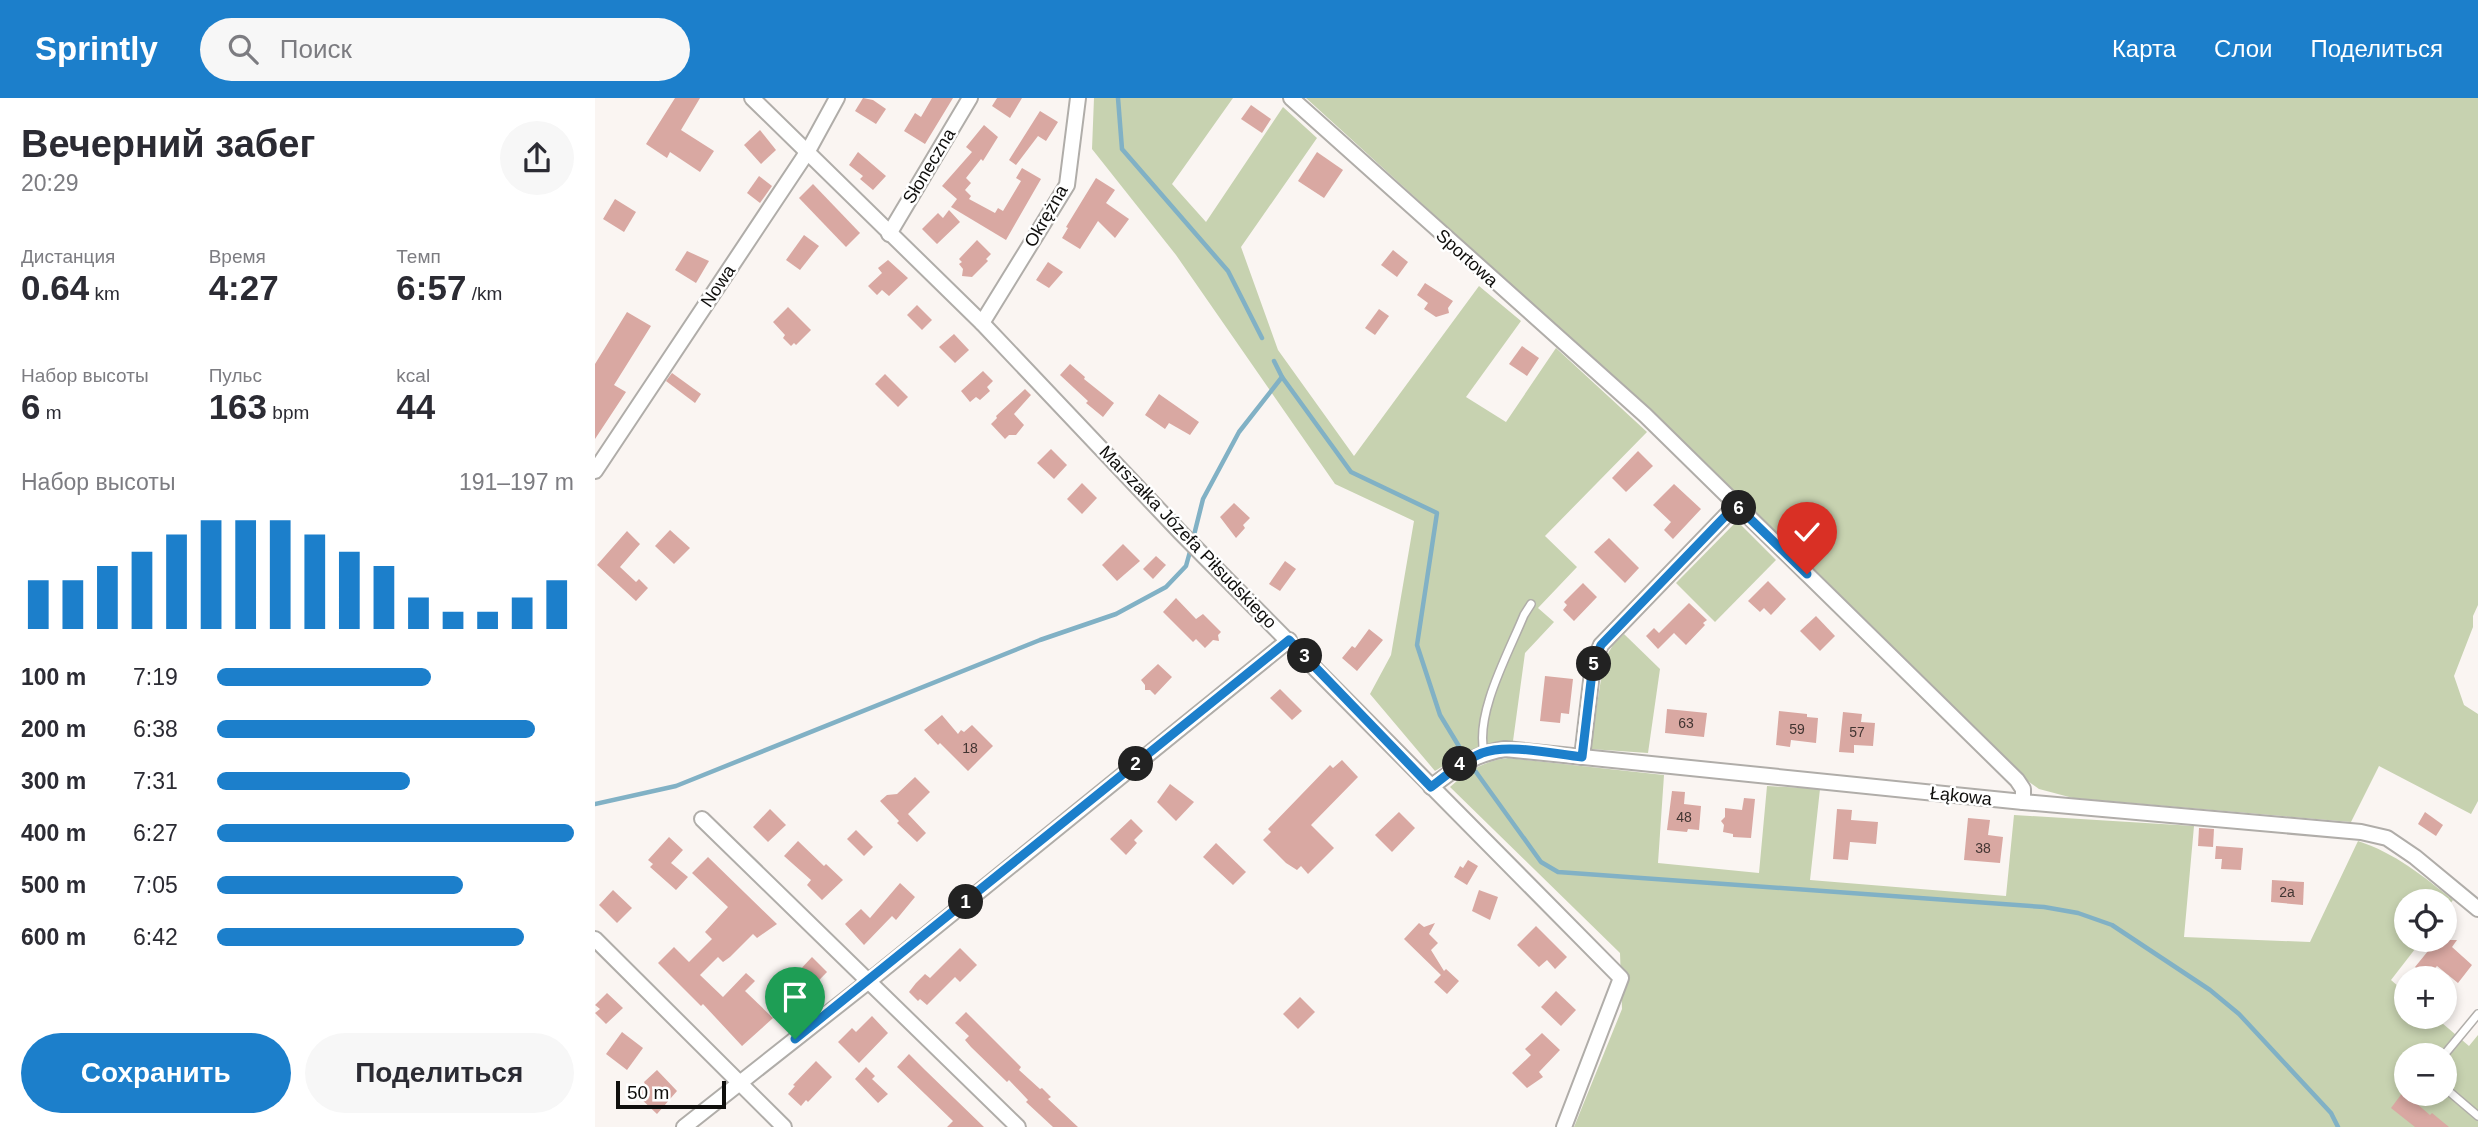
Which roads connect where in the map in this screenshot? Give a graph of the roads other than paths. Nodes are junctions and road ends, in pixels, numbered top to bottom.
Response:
1 (753, 98) edge
2 (837, 98) edge
3 (969, 98) edge
4 (1078, 98) edge
5 (1291, 98) edge
6 (808, 151) junction
7 (889, 234) junction
8 (982, 323) junction
9 (595, 471) edge
10 (1736, 505) junction
11 (1531, 604) dead end
12 (1289, 640) junction
13 (1485, 752) junction
14 (1582, 757) junction
15 (1431, 787) junction
16 (2023, 802) junction
17 (702, 820) dead end
18 (2478, 909) edge
19 (595, 939) edge
20 (869, 981) junction
21 (2478, 1014) edge
22 (2454, 1043) edge
23 (740, 1082) junction
24 (2457, 1098) edge
25 (2478, 1116) edge
26 (684, 1127) edge
27 (784, 1127) edge
28 (1018, 1127) edge
29 (1564, 1127) edge

1 - 6 street, Marszałka Józefa Piłsudskiego
2 - 6 street, Nowa
3 - 7 street, Słoneczna
4 - 8 street, Okrężna
5 - 10 street, Sportowa
6 - 7 street, Marszałka Józefa Piłsudskiego
6 - 9 street, Nowa
7 - 8 street, Marszałka Józefa Piłsudskiego
8 - 12 street, Marszałka Józefa Piłsudskiego
10 - 14 street
10 - 16 street, Sportowa
11 - 13 lane
12 - 15 street, Marszałka Józefa Piłsudskiego
12 - 20 street
13 - 14 street, Łąkowa
13 - 15 street, Łąkowa
14 - 16 street, Łąkowa
15 - 29 street, Marszałka Józefa Piłsudskiego
16 - 18 street, Łąkowa
17 - 20 street
19 - 23 street
20 - 23 street
20 - 28 street
21 - 22 lane
23 - 26 street
23 - 27 street
24 - 25 lane

